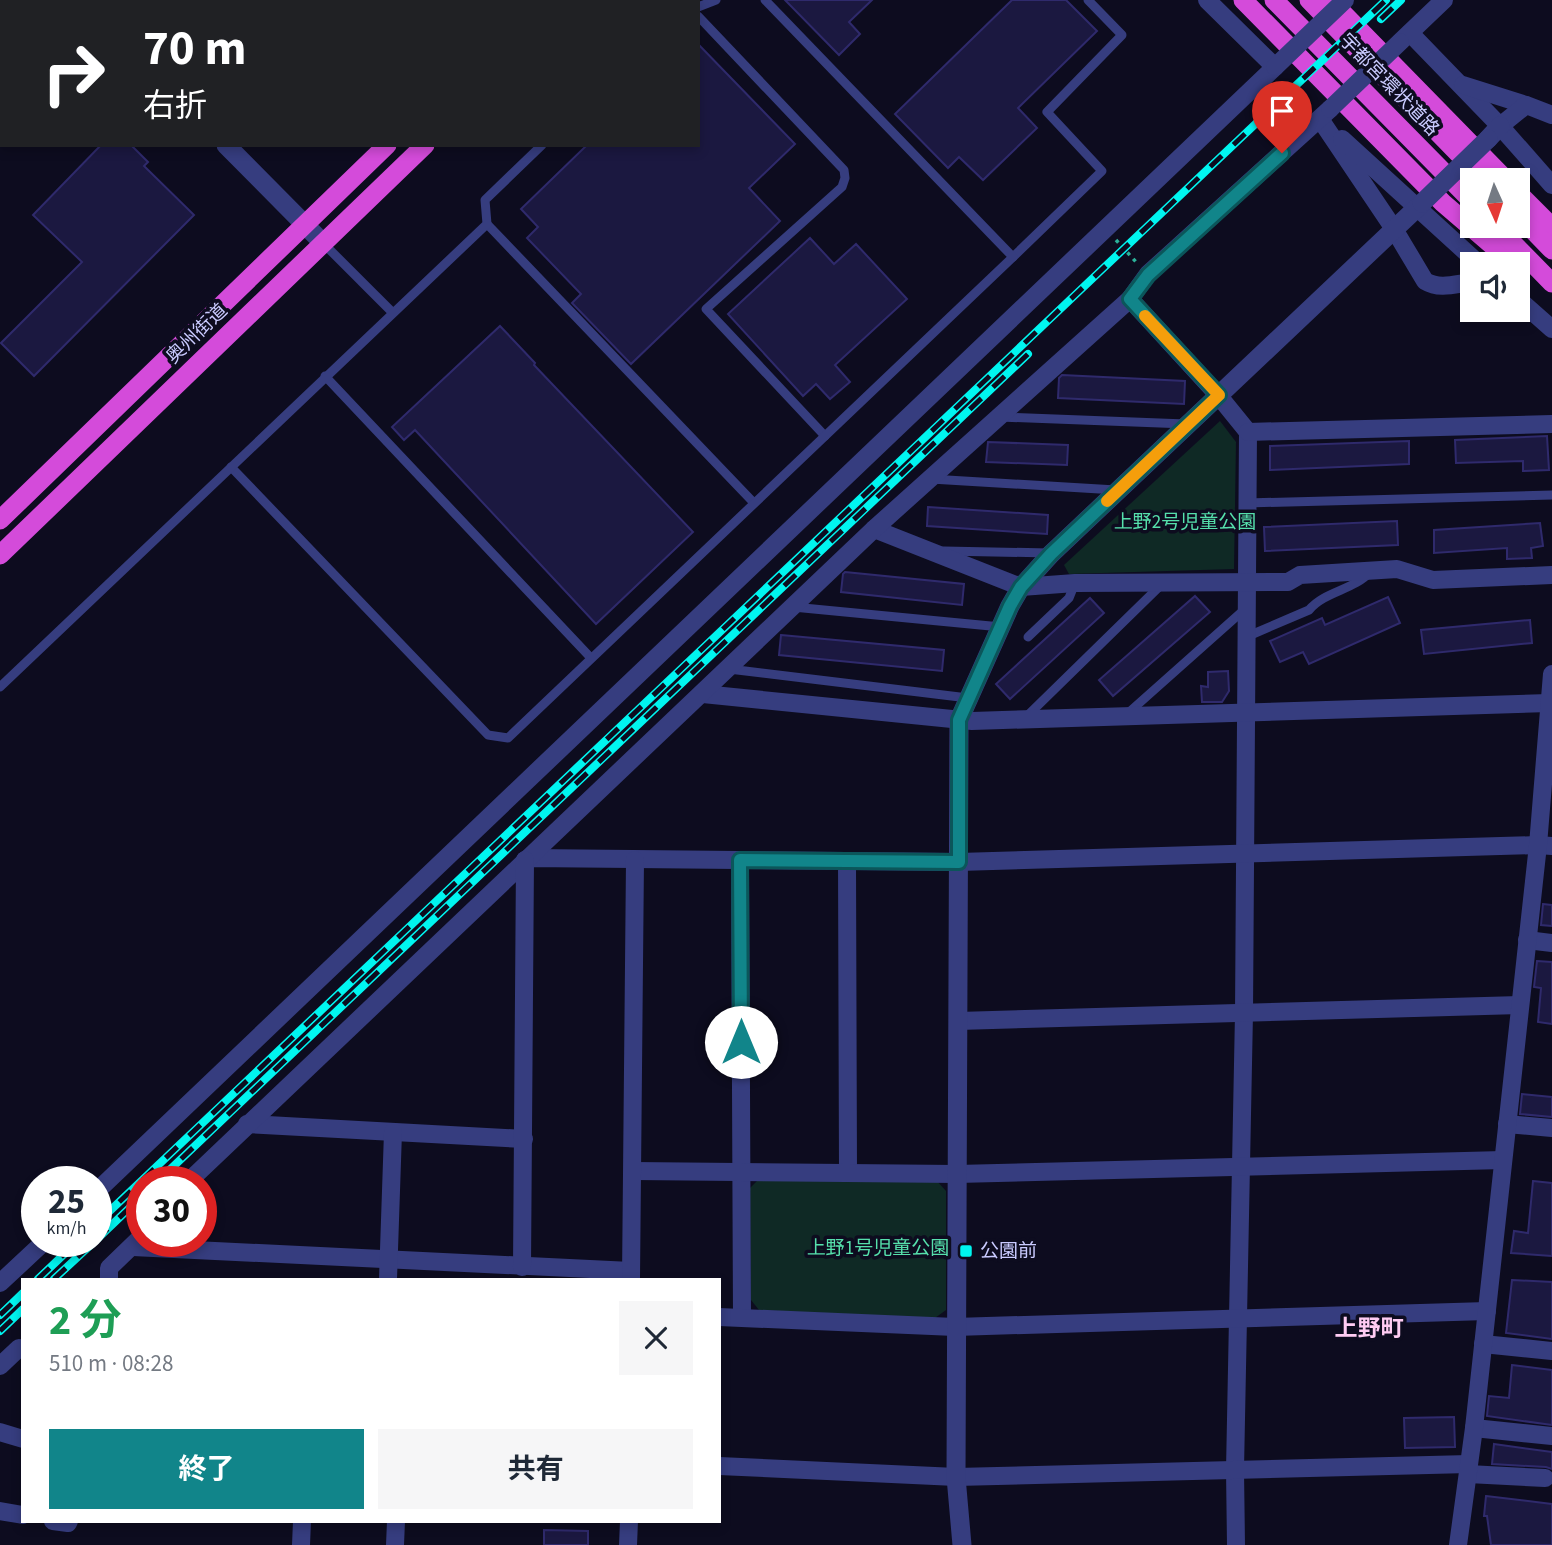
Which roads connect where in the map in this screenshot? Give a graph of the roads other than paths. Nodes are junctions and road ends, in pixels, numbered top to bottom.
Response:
1 (765, 0) edge
2 (1088, 0) edge
3 (1208, 0) edge
4 (1243, 0) edge
5 (1274, 0) edge
6 (1309, 0) edge
7 (1330, 0) edge
8 (1345, 0) edge
9 (1444, 0) edge
10 (700, 18) edge
11 (1405, 37) junction
12 (1275, 67) junction
13 (1459, 84) junction
14 (1526, 105) junction
15 (1325, 114) junction
16 (1552, 116) edge
17 (1494, 132) junction
18 (228, 147) edge
19 (385, 147) edge
20 (423, 147) edge
21 (540, 147) edge
22 (1472, 168) edge
23 (1494, 168) edge
24 (1552, 185) edge
25 (1460, 189) edge
26 (1530, 205) edge
27 (1419, 206) junction
28 (487, 224) junction
29 (305, 226) junction
30 (1530, 227) edge
31 (1552, 227) edge
32 (1394, 229) junction
33 (1508, 238) edge
34 (324, 244) junction
35 (1552, 250) edge
36 (1467, 252) edge
37 (1499, 252) edge
38 (1013, 257) junction
39 (1530, 278) edge
40 (1552, 283) edge
41 (1460, 284) edge
42 (1552, 296) edge
43 (1130, 299) junction
44 (1530, 310) edge
45 (392, 312) junction
46 (1552, 329) edge
47 (325, 376) junction
48 (1219, 395) junction
49 (998, 417) junction
50 (1187, 424) junction
51 (1552, 424) edge
52 (1248, 432) junction
53 (825, 436) junction
54 (231, 467) junction
55 (930, 478) junction
56 (1118, 490) junction
57 (1552, 495) edge
58 (754, 503) junction
59 (1247, 503) junction
60 (0, 520) edge
61 (874, 529) junction
62 (927, 550) junction
63 (1051, 554) junction
64 (0, 555) edge
65 (1371, 570) junction
66 (1552, 575) edge
67 (1247, 581) junction
68 (1164, 582) junction
69 (1075, 583) junction
70 (1021, 587) junction
71 (792, 607) junction
72 (1246, 608) junction
73 (1000, 626) junction
74 (1028, 637) dead end
75 (1246, 637) junction
76 (591, 659) junction
77 (729, 669) junction
78 (1552, 674) edge
79 (0, 687) edge
80 (703, 694) junction
81 (970, 698) junction
82 (1549, 703) junction
83 (1246, 712) junction
84 (1125, 716) junction
85 (1024, 719) junction
86 (959, 720) junction
87 (1545, 846) edge
88 (1244, 852) junction
89 (525, 860) junction
90 (635, 860) junction
91 (740, 860) junction
92 (848, 861) junction
93 (959, 862) junction
94 (1527, 940) junction
95 (1552, 943) edge
96 (1520, 1005) junction
97 (1244, 1013) junction
98 (958, 1021) junction
99 (1507, 1124) junction
100 (247, 1125) junction
101 (1552, 1128) edge
102 (393, 1132) junction
103 (524, 1139) junction
104 (1503, 1160) junction
105 (205, 1166) edge
106 (1241, 1167) junction
107 (633, 1171) junction
108 (741, 1172) junction
109 (848, 1172) junction
110 (957, 1174) junction
111 (112, 1177) edge
112 (217, 1247) edge
113 (126, 1252) edge
114 (28, 1257) edge
115 (389, 1260) junction
116 (522, 1267) junction
117 (631, 1275) edge
118 (108, 1278) edge
119 (388, 1278) edge
120 (0, 1283) edge
121 (1487, 1311) junction
122 (721, 1317) edge
123 (742, 1317) junction
124 (1239, 1319) junction
125 (955, 1326) junction
126 (1483, 1344) junction
127 (21, 1348) edge
128 (1552, 1351) edge
129 (0, 1366) edge
130 (1474, 1428) junction
131 (0, 1432) edge
132 (1552, 1436) edge
133 (21, 1438) edge
134 (721, 1466) edge
135 (1469, 1469) junction
136 (1235, 1470) junction
137 (956, 1477) junction
138 (1545, 1478) dead end
139 (0, 1511) edge
140 (21, 1515) edge
141 (302, 1523) edge
142 (396, 1523) edge
143 (629, 1523) edge
144 (301, 1545) edge
145 (395, 1545) edge
146 (628, 1545) edge
147 (962, 1545) edge
148 (1236, 1545) edge
149 (1458, 1545) edge

1 - 38 lane
2 - 38 lane
3 - 12 street
4 - 37 highway
5 - 25 highway, 宇都宮環状道路
6 - 22 highway, 宇都宮環状道路
7 - 23 highway
8 - 12 street, bridge
9 - 11 street
10 - 53 lane
11 - 13 street
11 - 15 street, bridge
12 - 111 street
13 - 14 street
13 - 17 street
14 - 16 street
14 - 17 street
15 - 27 street
15 - 32 street
15 - 43 street
17 - 24 street
17 - 27 street, bridge
18 - 29 street
19 - 29 highway, 奥州街道
20 - 34 highway, 奥州街道
21 - 28 lane
26 - 31 highway
27 - 32 street
27 - 36 street
28 - 45 lane
28 - 58 lane
29 - 34 street
29 - 60 highway, 奥州街道
30 - 35 highway
32 - 41 street
32 - 48 street
33 - 40 highway
34 - 45 lane
34 - 64 highway, 奥州街道
38 - 53 lane
39 - 42 highway
43 - 48 street
43 - 49 street
44 - 46 street
45 - 47 lane
47 - 54 lane
47 - 76 lane
48 - 50 street
48 - 52 street
49 - 50 lane
49 - 55 street
50 - 56 street
51 - 52 street
52 - 59 street
53 - 58 lane
54 - 76 lane
54 - 79 lane
55 - 56 lane
55 - 61 street
56 - 63 street
57 - 59 lane
58 - 76 lane
59 - 67 street
61 - 62 street
61 - 71 street
62 - 63 lane
62 - 70 street
63 - 70 street
65 - 66 street
65 - 67 street
65 - 75 lane
67 - 68 street
67 - 72 street
68 - 69 street
68 - 85 lane
69 - 70 street
69 - 74 lane
70 - 73 street
71 - 73 lane
71 - 77 street
72 - 75 street
72 - 84 lane
73 - 81 street
75 - 83 street
77 - 80 street
77 - 81 lane
78 - 82 street
80 - 86 street
80 - 89 street
81 - 86 street
82 - 83 street
82 - 87 street
83 - 84 street
83 - 88 street
84 - 85 street
85 - 86 street
86 - 93 street
87 - 88 street
87 - 94 street
88 - 93 street
88 - 97 street
89 - 90 street
89 - 100 street
89 - 103 street
90 - 91 street
90 - 107 street
91 - 92 street
91 - 108 street
92 - 93 street
92 - 109 street
93 - 98 street
94 - 95 street
94 - 96 street
96 - 97 street
96 - 99 street
97 - 98 street
97 - 106 street
98 - 110 street
99 - 101 street
99 - 104 street
100 - 102 street
100 - 105 street
102 - 103 street
102 - 115 street
103 - 116 street
104 - 106 street
104 - 121 street
106 - 110 street
106 - 124 street
107 - 108 street
107 - 117 street
108 - 109 street
108 - 123 street
109 - 110 street
110 - 125 street
112 - 115 street
113 - 118 street
114 - 120 street
115 - 116 street
115 - 119 street
116 - 117 street
121 - 124 street
121 - 126 street
122 - 123 street
123 - 125 street
124 - 125 street
124 - 136 street
125 - 137 street
126 - 128 street
126 - 130 street
127 - 129 street
130 - 132 street
130 - 135 street
131 - 133 street
134 - 137 street
135 - 136 street
135 - 138 street
135 - 149 street
136 - 137 street
136 - 148 street
137 - 147 street
139 - 140 street
141 - 144 street
142 - 145 street
143 - 146 street

